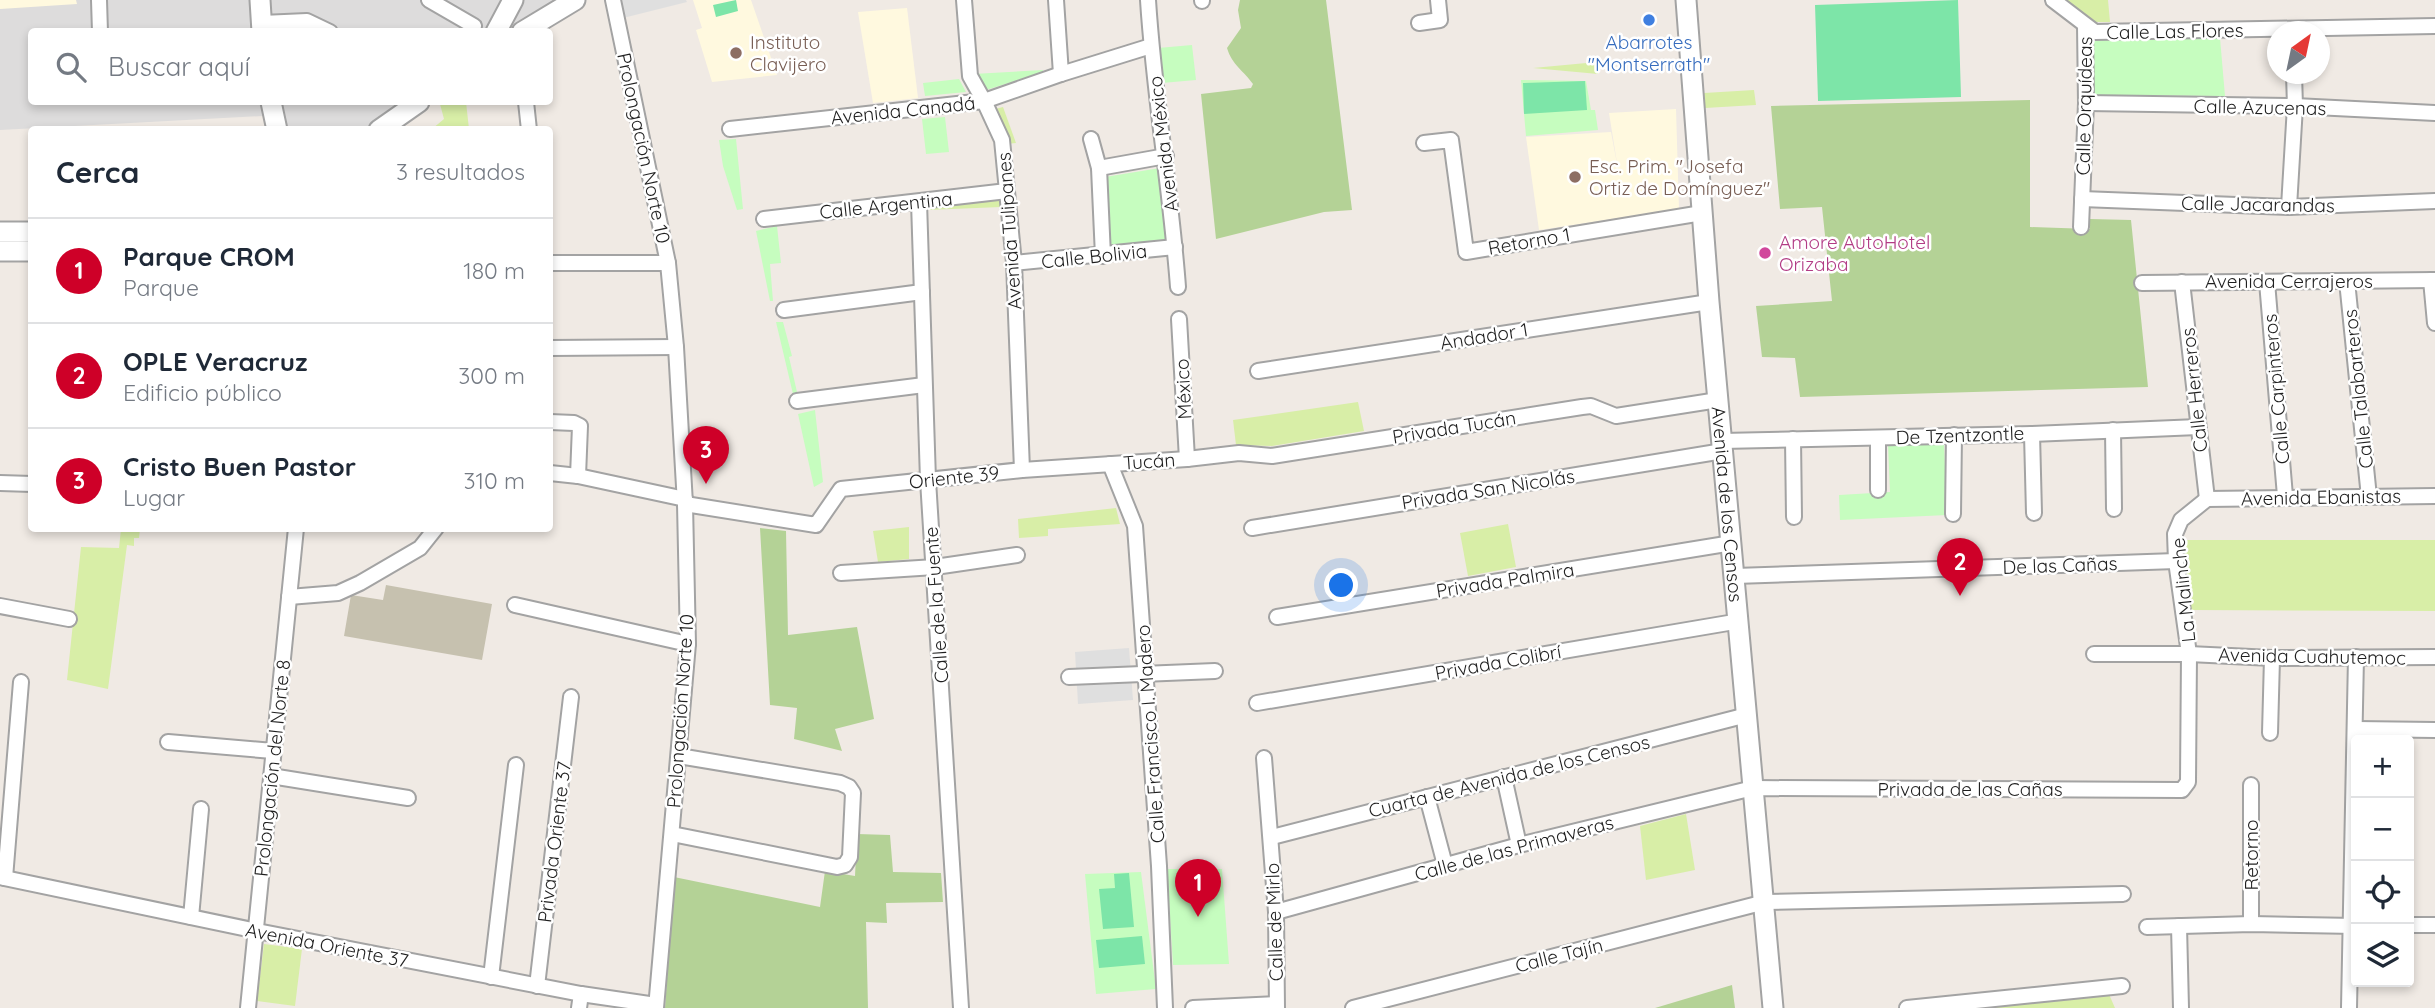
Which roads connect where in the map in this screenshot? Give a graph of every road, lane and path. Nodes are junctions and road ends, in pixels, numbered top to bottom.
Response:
1 (99, 0) edge
2 (260, 0) edge
3 (429, 0) edge
4 (513, 0) edge
5 (575, 0) edge
6 (613, 0) edge
7 (964, 0) edge
8 (1056, 0) edge
9 (1148, 0) edge
10 (1438, 0) edge
11 (1686, 0) edge
12 (2053, 0) edge
13 (1419, 23) dead end
14 (474, 26) dead end
15 (2085, 26) junction
16 (2435, 26) edge
17 (262, 27) edge
18 (100, 28) edge
19 (322, 28) edge
20 (498, 28) edge
21 (529, 28) edge
22 (2330, 29) edge
23 (2267, 30) edge
24 (1151, 46) junction
25 (1061, 74) junction
26 (2294, 84) edge
27 (984, 101) junction
28 (2086, 103) junction
29 (272, 105) edge
30 (415, 105) edge
31 (526, 105) edge
32 (2295, 106) junction
33 (2435, 113) edge
34 (276, 126) edge
35 (385, 126) edge
36 (529, 126) edge
37 (730, 129) dead end
38 (1091, 139) dead end
39 (1424, 143) dead end
40 (1166, 156) junction
41 (1099, 168) junction
42 (1007, 191) junction
43 (2082, 199) junction
44 (2435, 201) edge
45 (919, 202) junction
46 (2289, 207) junction
47 (1702, 213) junction
48 (764, 219) dead end
49 (2081, 227) dead end
50 (0, 232) edge
51 (28, 232) edge
52 (1175, 247) junction
53 (0, 251) edge
54 (28, 251) edge
55 (1103, 256) junction
56 (553, 263) edge
57 (668, 263) junction
58 (1014, 263) junction
59 (2433, 280) edge
60 (2347, 281) junction
61 (2182, 282) junction
62 (2267, 282) junction
63 (2142, 283) dead end
64 (1178, 287) dead end
65 (922, 292) junction
66 (1709, 302) junction
67 (783, 310) dead end
68 (1179, 319) dead end
69 (2435, 323) edge
70 (676, 347) junction
71 (553, 348) edge
72 (1258, 371) dead end
73 (924, 385) junction
74 (1718, 400) junction
75 (797, 401) dead end
76 (553, 422) edge
77 (2198, 427) junction
78 (2113, 430) junction
79 (2032, 433) junction
80 (1954, 435) junction
81 (1878, 438) junction
82 (1793, 439) junction
83 (1722, 446) junction
84 (1187, 459) junction
85 (1110, 464) junction
86 (1022, 470) junction
87 (553, 473) edge
88 (578, 475) junction
89 (928, 480) junction
90 (0, 483) edge
91 (28, 484) edge
92 (1878, 490) dead end
93 (2285, 496) junction
94 (2435, 496) edge
95 (2369, 497) junction
96 (2207, 499) junction
97 (685, 501) junction
98 (2114, 509) dead end
99 (2034, 513) dead end
100 (1953, 514) dead end
101 (1794, 517) dead end
102 (1252, 528) dead end
103 (296, 532) edge
104 (433, 532) edge
105 (1732, 543) junction
106 (1017, 555) dead end
107 (2176, 561) junction
108 (934, 566) junction
109 (841, 573) dead end
110 (1735, 576) junction
111 (289, 597) junction
112 (0, 606) edge
113 (514, 606) dead end
114 (1277, 617) dead end
115 (69, 618) dead end
116 (1740, 621) junction
117 (688, 644) junction
118 (2189, 653) junction
119 (2094, 654) dead end
120 (2356, 657) junction
121 (2435, 657) edge
122 (2272, 658) junction
123 (1215, 671) dead end
124 (1144, 674) junction
125 (1069, 677) dead end
126 (21, 682) dead end
127 (571, 697) dead end
128 (1257, 703) dead end
129 (1747, 715) junction
130 (2356, 729) junction
131 (2435, 730) edge
132 (2270, 733) dead end
133 (168, 742) dead end
134 (273, 751) junction
135 (679, 756) junction
136 (1264, 758) dead end
137 (516, 765) dead end
138 (271, 776) junction
139 (1504, 777) junction
140 (2251, 785) dead end
141 (2186, 786) joint
142 (1752, 788) junction
143 (1427, 797) junction
144 (408, 798) dead end
145 (201, 809) dead end
146 (672, 834) junction
147 (1272, 837) junction
148 (1520, 845) junction
149 (1446, 865) junction
150 (2, 877) edge
151 (2123, 894) dead end
152 (1765, 902) junction
153 (1276, 912) junction
154 (191, 917) junction
155 (2251, 924) junction
156 (2354, 924) edge
157 (2414, 925) edge
158 (2435, 925) edge
159 (2179, 926) junction
160 (2351, 926) edge
161 (2147, 927) dead end
162 (257, 931) junction
163 (2351, 975) edge
164 (491, 977) junction
165 (537, 986) junction
166 (2122, 986) dead end
167 (580, 1001) edge
168 (656, 1006) edge
169 (1276, 1006) edge
170 (248, 1008) edge
171 (961, 1008) edge
172 (1165, 1008) edge
173 (1193, 1008) edge
174 (1353, 1008) edge
175 (1773, 1008) edge
176 (1907, 1008) edge
177 (2181, 1008) edge
178 (2349, 1008) edge

1 - 18 street
2 - 17 street
3 - 14 street
4 - 20 street
5 - 21 street
6 - 57 street, Prolongación Norte 10
7 - 27 street, Avenida Tulipanes
8 - 25 street
9 - 24 street, Avenida México
10 - 13 street
11 - 47 street, Avenida de los Censos
12 - 15 street, Calle Orquídeas
15 - 23 street, Calle Las Flores
15 - 28 street, Calle Orquídeas
16 - 22 street, Calle Las Flores
17 - 19 street
24 - 25 street, Avenida Canadá
24 - 40 street, Avenida México
25 - 27 street, Avenida Canadá
26 - 32 street
27 - 37 street, Avenida Canadá
27 - 42 street, Avenida Tulipanes
28 - 32 street, Calle Azucenas
28 - 43 street, Calle Orquídeas
29 - 34 street
30 - 35 street
31 - 36 street
32 - 33 street, Calle Azucenas
32 - 46 street
38 - 41 street
39 - 47 street, Retorno 1
40 - 41 street
40 - 52 street, Avenida México
41 - 55 street
42 - 45 street, Calle Argentina
42 - 58 street, Avenida Tulipanes
43 - 46 street, Calle Jacarandas
43 - 49 street, Calle Orquídeas
44 - 46 street, Calle Jacarandas
45 - 48 street, Calle Argentina
45 - 65 street, Calle de la Fuente
47 - 66 street, Avenida de los Censos
50 - 51 street
52 - 55 street, Calle Bolivia
52 - 64 street, Avenida México
53 - 54 street
55 - 58 street, Calle Bolivia
56 - 57 street
57 - 70 street, Prolongación Norte 10
58 - 86 street, Avenida Tulipanes
59 - 60 street, Avenida Cerrajeros
59 - 69 street
60 - 62 street, Avenida Cerrajeros
60 - 95 street, Calle Talabarteros
61 - 62 street, Avenida Cerrajeros
61 - 63 street, Avenida Cerrajeros
61 - 77 street, Calle Herreros
62 - 93 street, Calle Carpinteros
65 - 67 street
65 - 73 street, Calle de la Fuente
66 - 72 street, Andador 1
66 - 74 street, Avenida de los Censos
68 - 84 street, México
70 - 71 street
70 - 97 street, Prolongación Norte 10
73 - 75 street
73 - 89 street, Calle de la Fuente
74 - 83 street, Avenida de los Censos
74 - 84 street, Privada Tucán
76 - 88 street
77 - 78 street, De Tzentzontle
77 - 96 street, Calle Herreros
78 - 79 street, De Tzentzontle
78 - 98 street
79 - 80 street, De Tzentzontle
79 - 99 street
80 - 81 street, De Tzentzontle
80 - 100 street
81 - 82 street, De Tzentzontle
81 - 92 street
82 - 83 street, De Tzentzontle
82 - 101 street
83 - 102 street, Privada San Nicolás
83 - 105 street, Avenida de los Censos
84 - 85 street, Tucán
85 - 86 street, Oriente 39
85 - 124 street, Calle Francisco I. Madero
86 - 89 street, Oriente 39
87 - 88 street
88 - 97 street
89 - 97 street, Oriente 39
89 - 108 street, Calle de la Fuente
90 - 91 street
93 - 95 street, Avenida Ebanistas
93 - 96 street, Avenida Ebanistas
94 - 95 street, Avenida Ebanistas
96 - 107 street, La Malinche
97 - 117 street, Prolongación Norte 10
103 - 111 street, Prolongación del Norte 8
104 - 111 street
105 - 110 street, Avenida de los Censos
105 - 114 street, Privada Palmira
106 - 108 street
107 - 110 street, De las Cañas
107 - 118 street, La Malinche
108 - 109 street
108 - 171 street, Calle de la Fuente
110 - 116 street, Avenida de los Censos
111 - 134 street, Prolongación del Norte 8
112 - 115 street
113 - 117 street
116 - 128 street, Privada Colibrí
116 - 129 street, Avenida de los Censos
117 - 135 street, Prolongación Norte 10
118 - 119 street, Avenida Cuahutemoc
118 - 122 street, Avenida Cuahutemoc
118 - 141 street, La Malinche
120 - 121 street, Avenida Cuahutemoc
120 - 122 street, Avenida Cuahutemoc
120 - 130 street
122 - 132 street
123 - 124 street
124 - 125 street
124 - 172 street, Calle Francisco I. Madero
126 - 150 street
127 - 165 street, Privada Oriente 37
129 - 139 street, Cuarta de Avenida de los Censos
129 - 142 street, Avenida de los Censos
130 - 131 street
130 - 156 street
133 - 134 street
134 - 138 street, Prolongación del Norte 8
135 - 146 street, Prolongación Norte 10
135 - 146 street
136 - 147 street, Calle de Mirlo
137 - 164 street
138 - 144 street
138 - 162 street, Prolongación del Norte 8
139 - 143 street, Cuarta de Avenida de los Censos
139 - 148 street
140 - 155 street, Retorno
141 - 142 street, Privada de las Cañas
142 - 148 street, Calle de las Primaveras
142 - 152 street, Avenida de los Censos
143 - 147 street, Cuarta de Avenida de los Censos
143 - 149 street
145 - 154 street
146 - 168 street, Prolongación Norte 10
147 - 153 street, Calle de Mirlo
148 - 149 street, Calle de las Primaveras
149 - 153 street, Calle de las Primaveras
150 - 154 street, Avenida Oriente 37
151 - 152 street, Calle Tajín
152 - 174 street, Calle Tajín
152 - 175 street, Avenida de los Censos
153 - 169 street, Calle de Mirlo
154 - 162 street, Avenida Oriente 37
155 - 159 street
155 - 160 street
157 - 158 street
159 - 161 street
159 - 177 street
162 - 164 street, Avenida Oriente 37
162 - 170 street, Prolongación del Norte 8
163 - 178 street
164 - 165 street, Avenida Oriente 37
165 - 167 street, Avenida Oriente 37
166 - 176 street
167 - 168 street, Avenida Oriente 37
169 - 173 street

